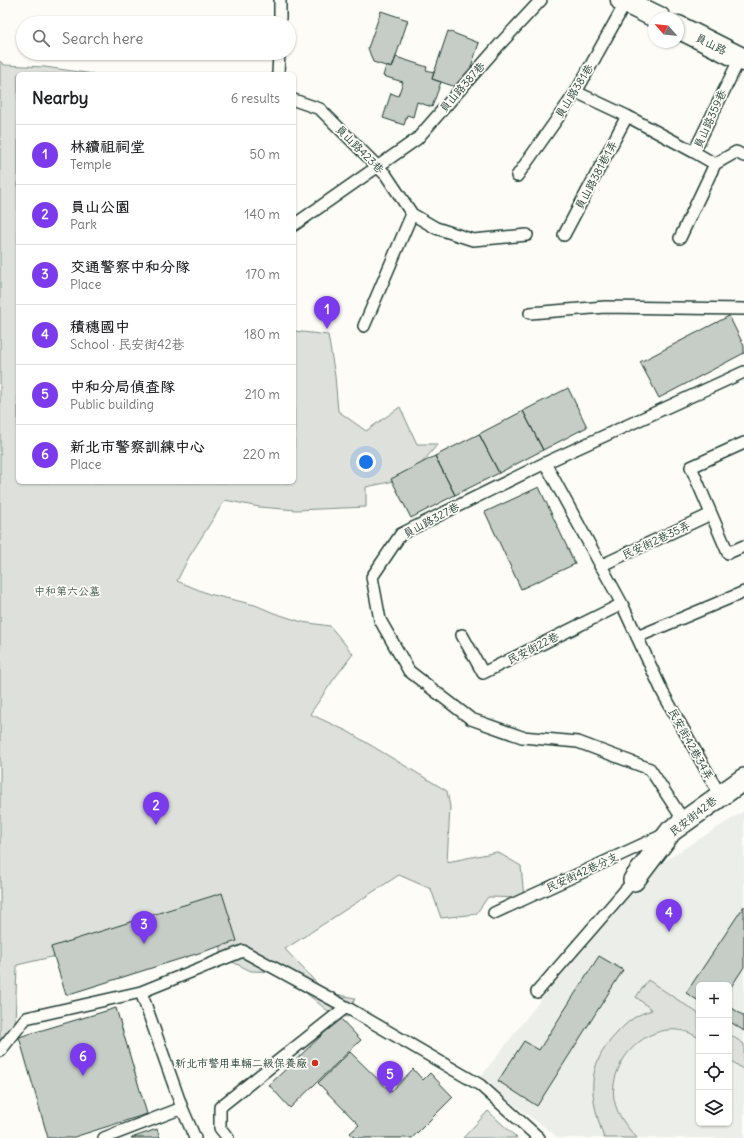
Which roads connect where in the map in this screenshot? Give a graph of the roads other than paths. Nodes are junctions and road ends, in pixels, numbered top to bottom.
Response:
1 (280, 0) edge
2 (541, 0) edge
3 (624, 1) edge
4 (648, 13) edge
5 (280, 16) edge
6 (684, 30) edge
7 (742, 59) edge
8 (279, 60) edge
9 (278, 72) edge
10 (576, 92) junction
11 (296, 101) edge
12 (627, 116) junction
13 (694, 152) junction
14 (744, 156) edge
15 (715, 164) junction
16 (377, 166) junction
17 (517, 176) dead end
18 (412, 214) junction
19 (296, 224) edge
20 (527, 235) dead end
21 (564, 235) dead end
22 (680, 238) dead end
23 (744, 309) edge
24 (530, 313) dead end
25 (364, 326) dead end
26 (744, 372) edge
27 (744, 444) edge
28 (545, 463) junction
29 (711, 514) junction
30 (744, 546) edge
31 (600, 566) junction
32 (744, 592) edge
33 (622, 604) junction
34 (462, 634) dead end
35 (637, 637) junction
36 (744, 779) edge
37 (720, 795) junction
38 (677, 826) junction
39 (634, 880) joint
40 (494, 913) dead end
41 (141, 992) junction
42 (537, 992) dead end
43 (346, 1007) junction
44 (0, 1051) edge
45 (182, 1108) junction
46 (104, 1138) edge
47 (195, 1138) edge
48 (228, 1138) edge
49 (539, 1138) edge

1 - 5 lane
2 - 16 lane, 員山路387巷
3 - 4 street
3 - 10 lane, 員山路381巷
6 - 7 street, 員山路
7 - 13 lane, 員山路359巷
8 - 9 lane
10 - 12 lane
10 - 17 lane, 員山路381巷
11 - 16 lane, 員山路423巷
12 - 13 lane
12 - 21 lane, 員山路381巷1弄
13 - 15 lane, 員山路359巷
14 - 15 lane
15 - 22 lane
16 - 18 lane, 員山路423巷
16 - 19 lane, 員山路387巷
18 - 20 lane, 員山路423巷
18 - 25 lane
23 - 24 lane
26 - 28 lane, 員山路327巷
27 - 29 lane
28 - 31 lane, 民安街42巷34弄
28 - 38 lane, 員山路327巷
29 - 30 lane
29 - 31 lane, 民安街2巷35弄
31 - 33 lane, 民安街42巷34弄
32 - 35 lane
33 - 34 lane, 民安街22巷
33 - 35 lane, 民安街42巷34弄
35 - 37 lane, 民安街42巷34弄
36 - 37 street, 民安街42巷
37 - 38 street, 民安街42巷
38 - 39 street, 民安街42巷
38 - 40 lane, 民安街42巷分支
39 - 42 lane
41 - 43 lane
41 - 44 lane
41 - 45 lane
43 - 48 lane
43 - 49 lane
45 - 46 lane
45 - 47 lane

